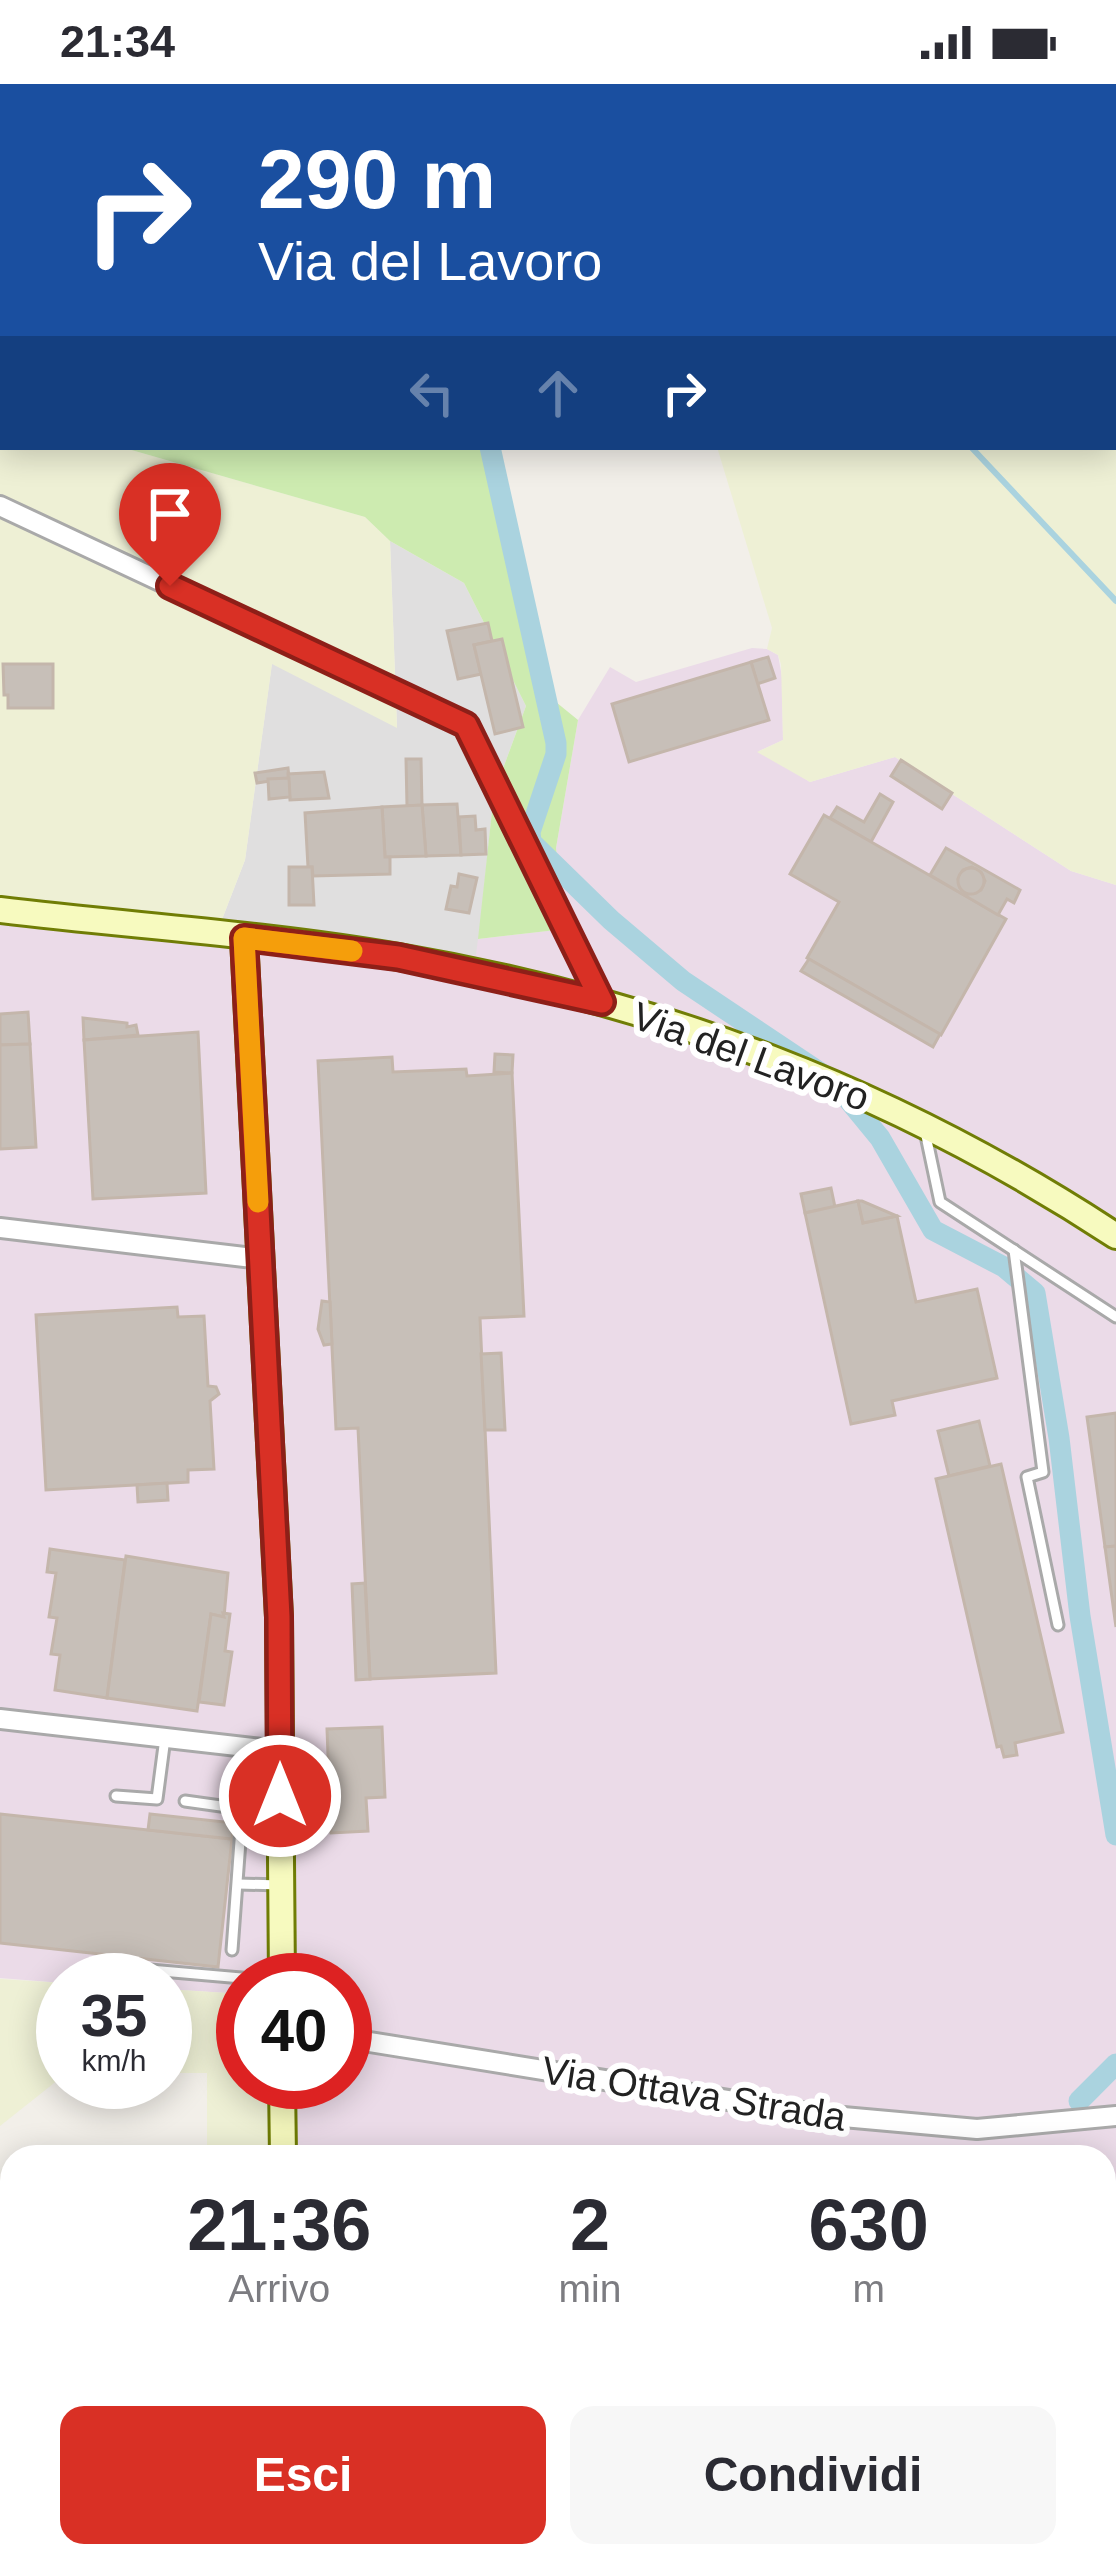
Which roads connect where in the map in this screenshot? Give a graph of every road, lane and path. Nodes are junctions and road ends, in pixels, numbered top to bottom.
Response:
1 (0, 506) edge
2 (0, 910) edge
3 (244, 938) junction
4 (602, 1002) junction
5 (924, 1125) junction
6 (0, 1228) edge
7 (1116, 1236) edge
8 (1014, 1250) junction
9 (261, 1259) junction
10 (1116, 1317) edge
11 (1058, 1625) dead end
12 (0, 1719) edge
13 (165, 1738) junction
14 (280, 1751) junction
15 (116, 1796) dead end
16 (185, 1801) dead end
17 (238, 1884) junction
18 (281, 1885) junction
19 (232, 1950) dead end
20 (281, 1953) edge
21 (372, 2042) edge
22 (282, 2109) edge
23 (1116, 2116) edge
24 (283, 2145) edge

1 - 4 street
2 - 3 street, Via del Lavoro
3 - 4 street, Via del Lavoro
3 - 9 street
4 - 5 street, Via del Lavoro
5 - 7 street, Via del Lavoro
5 - 8 lane
6 - 9 street
8 - 10 lane
8 - 11 lane
9 - 14 street
12 - 13 street
13 - 14 street
13 - 15 lane
14 - 18 street
16 - 17 lane
17 - 18 lane
17 - 19 lane
18 - 20 street
21 - 23 street, Via Ottava Strada
22 - 24 street

